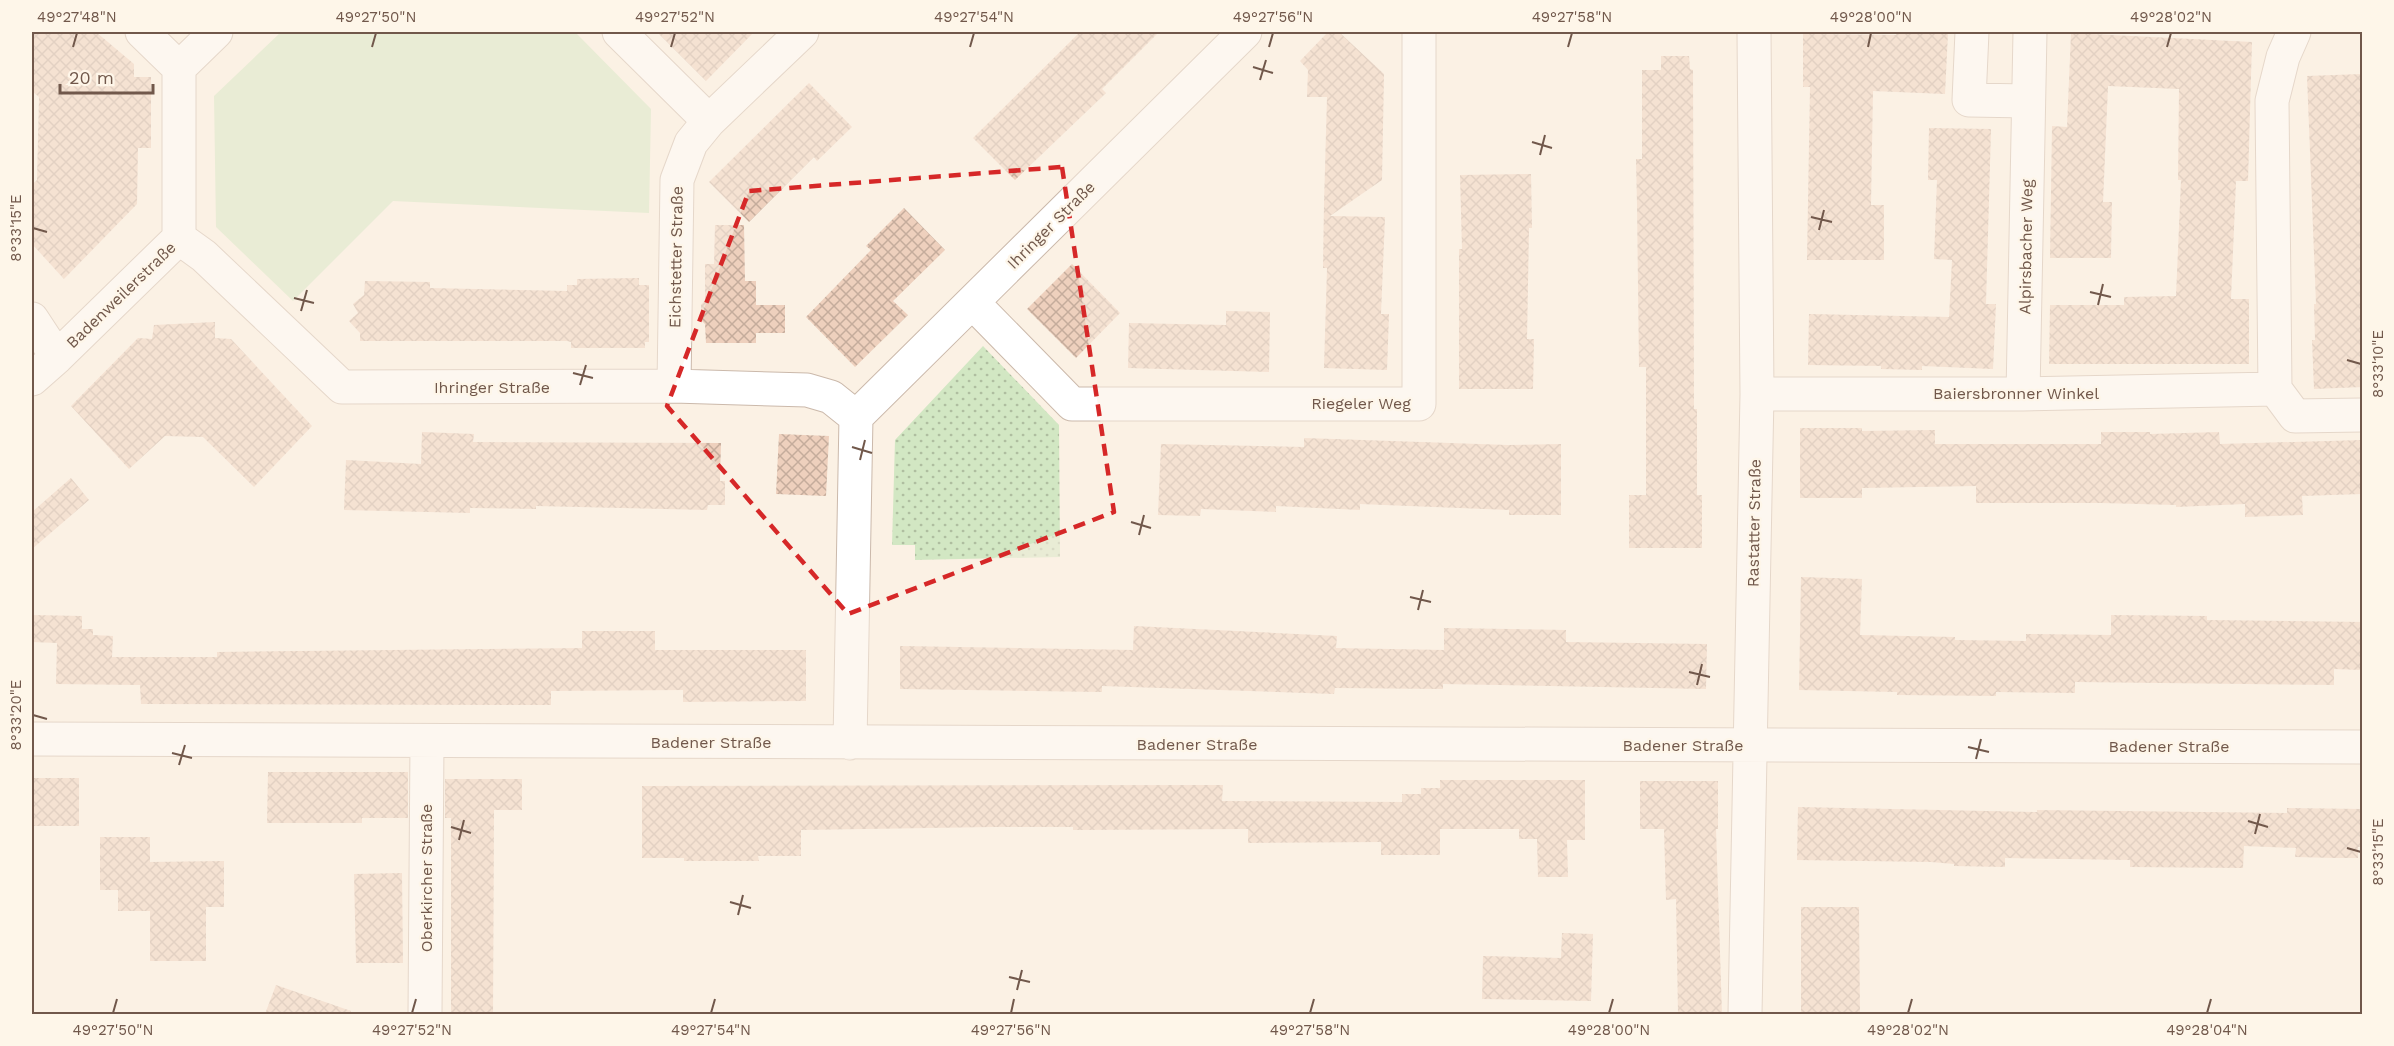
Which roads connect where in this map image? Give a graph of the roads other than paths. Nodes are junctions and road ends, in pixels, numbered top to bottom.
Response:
1 (142, 32) edge
2 (216, 32) edge
3 (619, 32) edge
4 (802, 32) edge
5 (1245, 32) edge
6 (1419, 32) edge
7 (1754, 32) edge
8 (1972, 32) edge
9 (2030, 32) edge
10 (2294, 32) edge
11 (179, 68) junction
12 (2028, 100) junction
13 (709, 121) junction
14 (179, 238) junction
15 (973, 303) junction
16 (32, 319) edge
17 (57, 357) junction
18 (32, 379) edge
19 (674, 386) junction
20 (2275, 389) junction
21 (1757, 394) junction
22 (2023, 394) junction
23 (2362, 416) edge
24 (856, 417) junction
25 (32, 739) edge
26 (427, 741) junction
27 (850, 742) junction
28 (1750, 746) junction
29 (2362, 747) edge
30 (426, 1014) edge
31 (1745, 1014) edge

1 - 11 street
2 - 11 street
3 - 13 street
4 - 13 street, Eichstetter Straße
5 - 15 street, Ihringer Straße
6 - 15 street, Riegeler Weg
7 - 21 street, Rastatter Straße
8 - 12 street
9 - 12 street, Alpirsbacher Weg
10 - 20 street
11 - 14 street, Badenweilerstraße
12 - 22 street, Alpirsbacher Weg
13 - 19 street, Eichstetter Straße
14 - 17 street, Badenweilerstraße
14 - 19 street, Ihringer Straße
15 - 24 street, Ihringer Straße
16 - 17 street
17 - 18 street, Badenweilerstraße
19 - 24 street, Ihringer Straße
20 - 22 street, Baiersbronner Winkel
20 - 23 street
21 - 22 street, Baiersbronner Winkel
21 - 28 street, Rastatter Straße
24 - 27 street
25 - 26 street, Badener Straße
26 - 27 street, Badener Straße
26 - 30 street, Oberkircher Straße
27 - 28 street, Badener Straße
28 - 29 street, Badener Straße
28 - 31 street, Rastatter Straße

